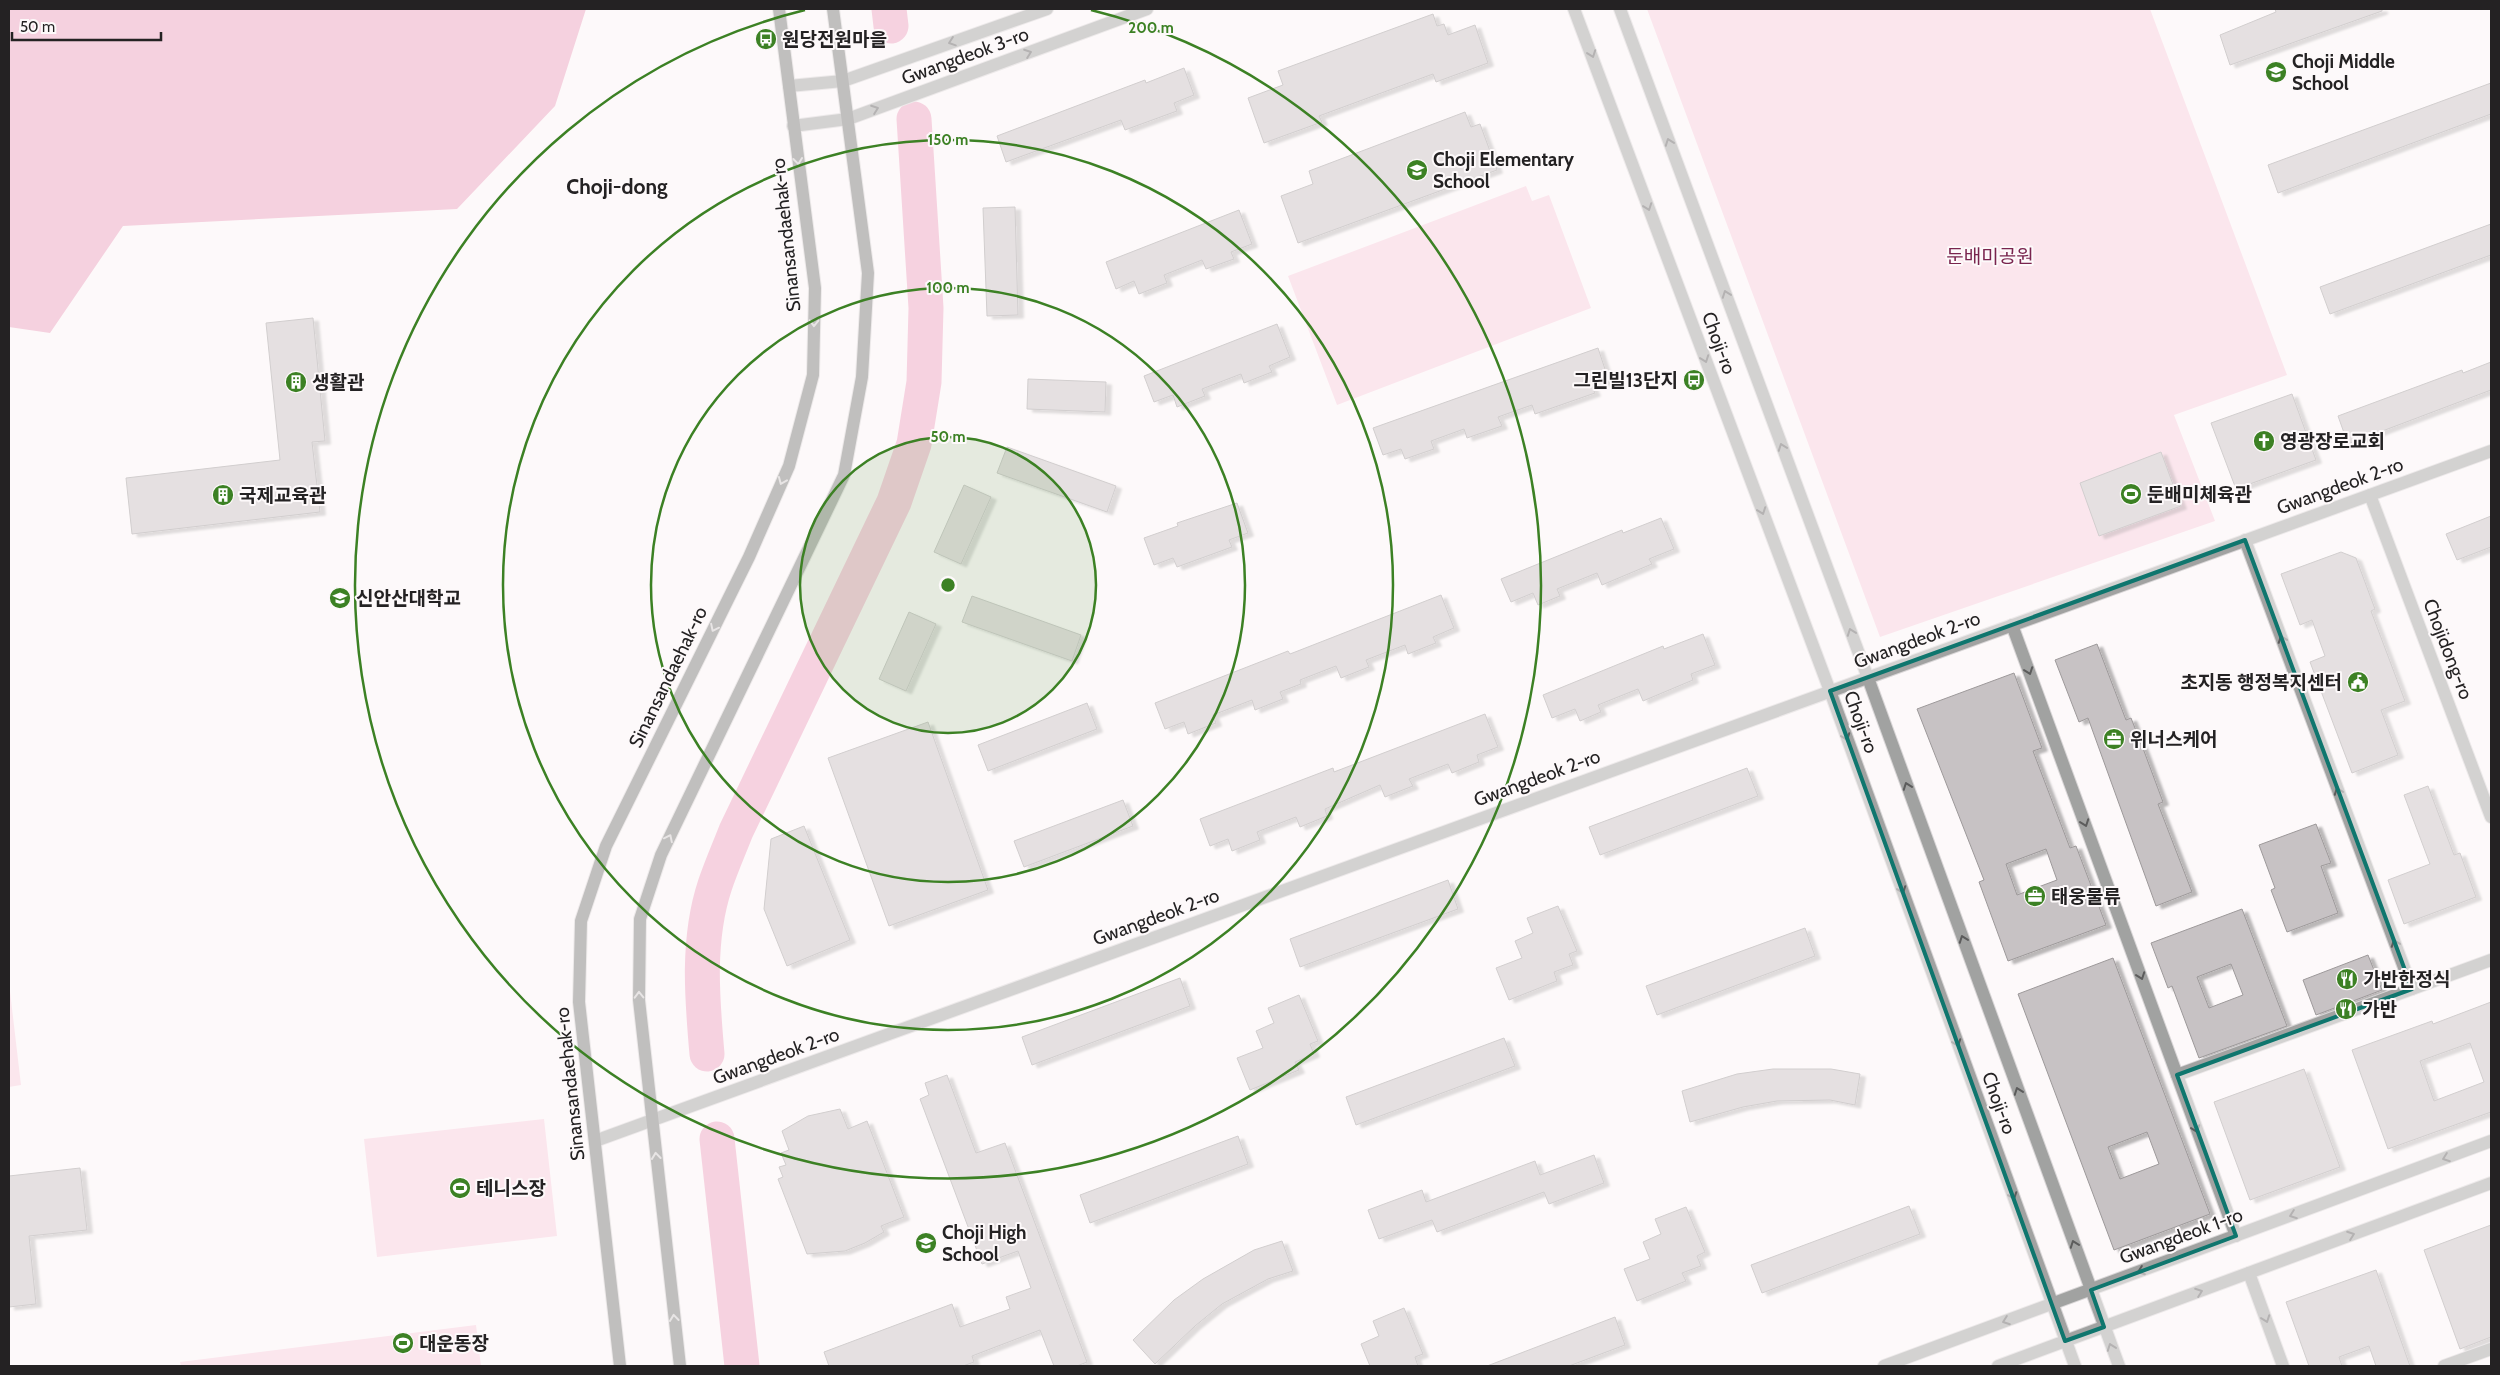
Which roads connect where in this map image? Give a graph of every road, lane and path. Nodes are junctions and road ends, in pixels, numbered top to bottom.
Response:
1 (779, 9) edge
2 (833, 9) edge
3 (1047, 9) edge
4 (1147, 9) edge
5 (1574, 9) edge
6 (1620, 9) edge
7 (843, 81) junction
8 (789, 86) junction
9 (848, 119) junction
10 (794, 126) junction
11 (2491, 451) edge
12 (2370, 495) junction
13 (2245, 540) junction
14 (2012, 625) junction
15 (1868, 678) junction
16 (1830, 691) junction
17 (2491, 817) edge
18 (2491, 960) edge
19 (2412, 989) junction
20 (2177, 1075) junction
21 (652, 1121) junction
22 (595, 1141) junction
23 (2491, 1142) edge
24 (2491, 1184) edge
25 (2236, 1236) junction
26 (2249, 1273) junction
27 (2090, 1290) junction
28 (2052, 1304) junction
29 (2104, 1327) junction
30 (2065, 1341) junction
31 (2491, 1349) edge
32 (620, 1366) edge
33 (680, 1366) edge
34 (1884, 1366) edge
35 (1998, 1366) edge
36 (2075, 1366) edge
37 (2118, 1366) edge
38 (2282, 1366) edge
39 (2444, 1366) edge

1 - 8 main road, Sinansandaehak-ro
2 - 7 main road
3 -> 7 street, Gwangdeok 3-ro
9 -> 4 street, Gwangdeok 3-ro
5 -> 16 street, Choji-ro
15 -> 6 street, Choji-ro
7 - 8 street, Gwangdeok 3-ro
7 - 9 main road
8 - 10 main road, Sinansandaehak-ro
9 - 10 street, Gwangdeok 3-ro
21 -> 9 main road
10 -> 22 main road, Sinansandaehak-ro
11 - 12 street, Gwangdeok 2-ro
12 - 13 street, Gwangdeok 2-ro
12 - 17 street, Chojidong-ro
13 - 14 street, Gwangdeok 2-ro
19 -> 13 street
14 - 15 street, Gwangdeok 2-ro
14 -> 20 street
15 - 16 street, Gwangdeok 2-ro
27 -> 15 street, Choji-ro
16 - 21 street, Gwangdeok 2-ro
16 -> 28 street, Choji-ro
18 - 19 street
19 - 20 street
20 -> 25 street
21 - 22 street, Gwangdeok 2-ro
33 -> 21 main road
22 - 32 main road, Sinansandaehak-ro
23 -> 25 street, Gwangdeok 1-ro
26 -> 24 street
25 -> 27 street, Gwangdeok 1-ro
29 -> 26 street
26 -> 38 street
27 - 28 street, Gwangdeok 1-ro
27 - 29 street, Choji-ro
28 - 30 street, Choji-ro
28 -> 34 street, Gwangdeok 1-ro
29 - 30 street
37 -> 29 street, Choji-ro
30 - 35 street
30 - 36 street, Choji-ro
31 - 39 street

